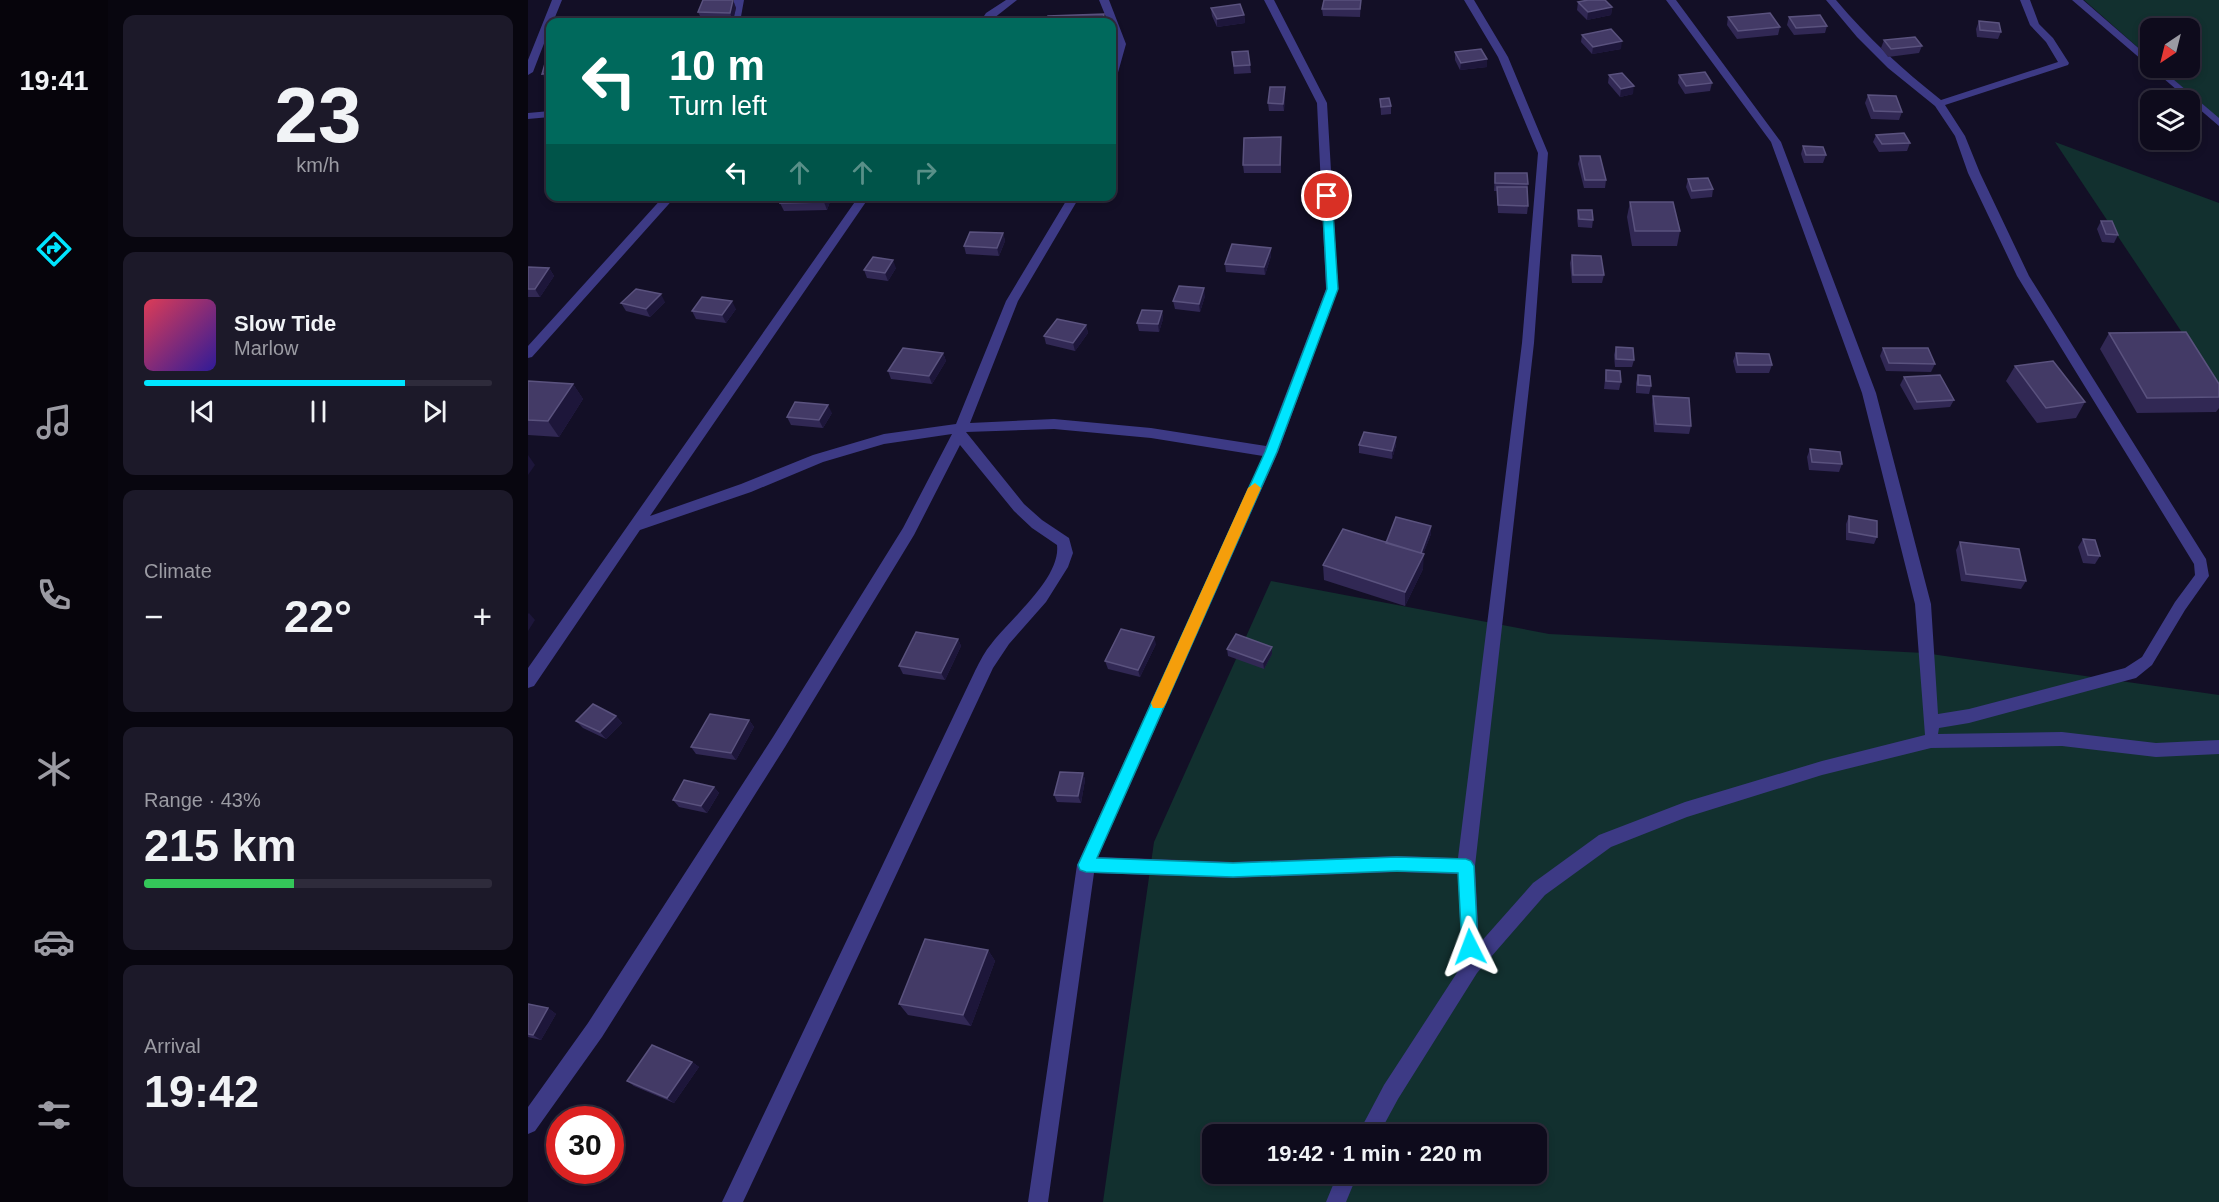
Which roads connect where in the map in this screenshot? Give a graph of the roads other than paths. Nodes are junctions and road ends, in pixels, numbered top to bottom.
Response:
1 (557, 0) edge
2 (739, 0) edge
3 (990, 0) edge
4 (1012, 0) edge
5 (1104, 0) edge
6 (1269, 0) edge
7 (1469, 0) edge
8 (1671, 0) edge
9 (1832, 0) edge
10 (2025, 0) edge
11 (2077, 0) edge
12 (550, 18) edge
13 (737, 18) edge
14 (986, 18) edge
15 (987, 18) edge
16 (1111, 18) edge
17 (546, 27) edge
18 (1116, 32) edge
19 (2140, 54) edge
20 (1116, 62) edge
21 (528, 72) edge
22 (2167, 78) edge
23 (1939, 104) junction
24 (546, 114) edge
25 (528, 116) edge
26 (2219, 123) edge
27 (666, 201) edge
28 (862, 201) edge
29 (1072, 201) edge
30 (528, 354) edge
31 (958, 431) junction
32 (1271, 452) junction
33 (637, 526) junction
34 (528, 681) edge
35 (1931, 722) junction
36 (1931, 741) junction
37 (2219, 747) edge
38 (1086, 865) junction
39 (1466, 866) junction
40 (1471, 967) junction
41 (528, 1124) edge
42 (1373, 1124) edge
43 (1343, 1184) edge
44 (732, 1202) edge
45 (1038, 1202) edge
46 (1336, 1202) edge

1 - 12 street
2 - 13 street
3 - 14 street
4 - 15 street
5 - 16 street
6 - 32 street
7 - 39 street
8 - 35 street
9 - 23 street
10 - 23 street
11 - 19 street
17 - 21 street
18 - 20 street
22 - 26 street
23 - 35 street
24 - 25 street
27 - 30 street
28 - 33 street
29 - 31 street
31 - 32 street
31 - 33 street
31 - 41 street
31 - 44 street
32 - 38 street
33 - 34 street
35 - 36 street
36 - 37 street
36 - 40 street
38 - 39 street
38 - 45 street
39 - 40 street
40 - 42 street
43 - 46 street

